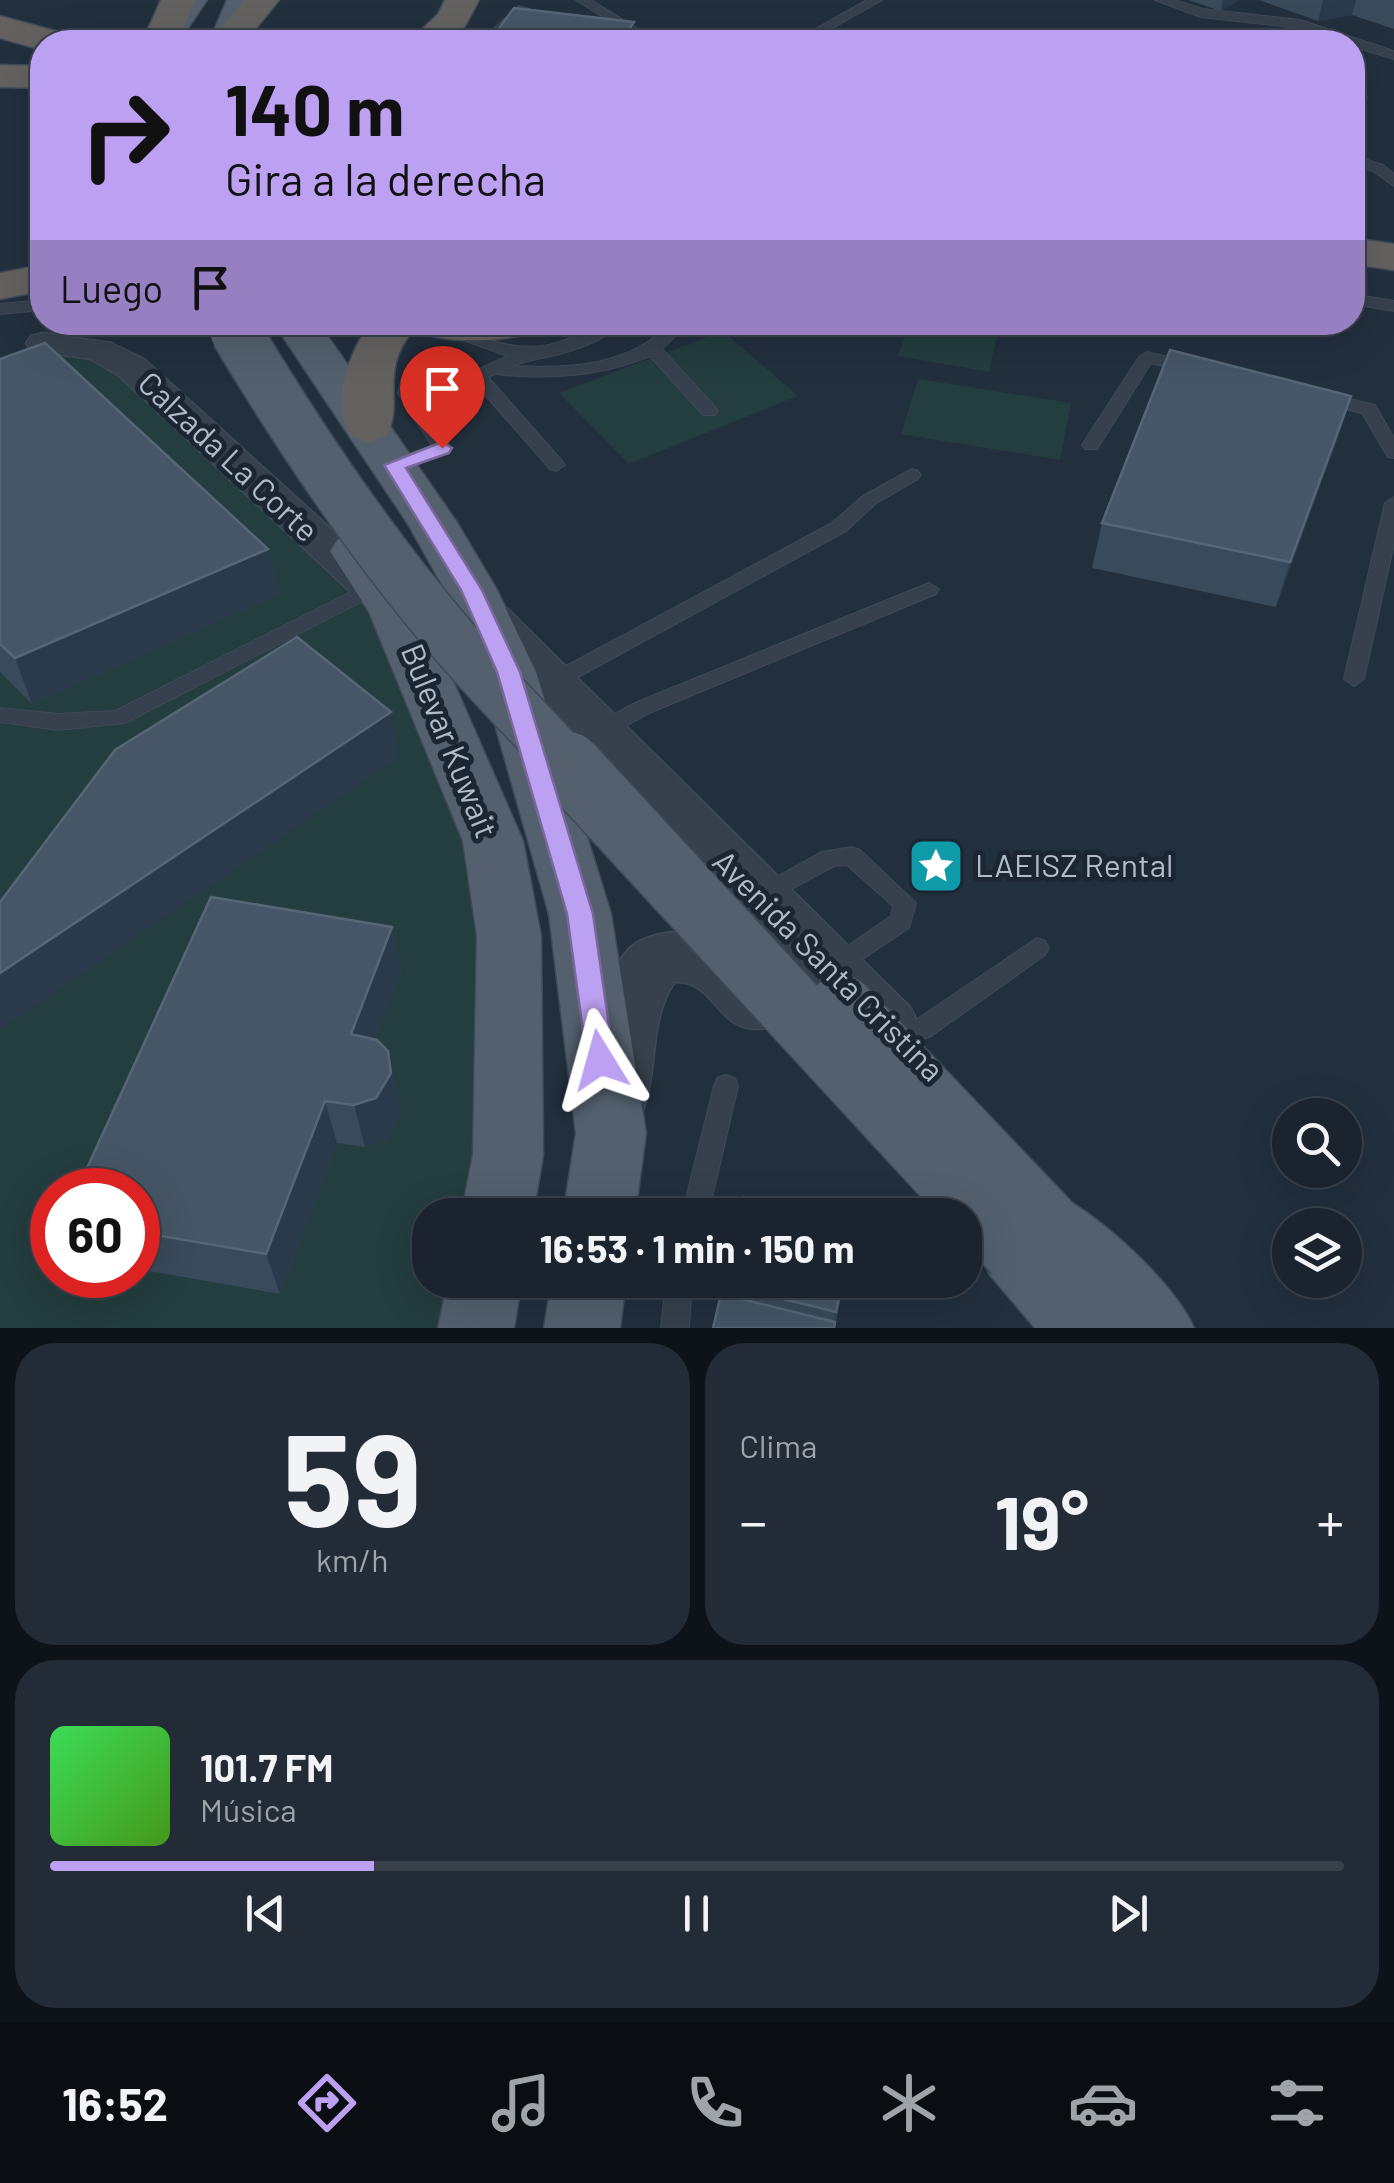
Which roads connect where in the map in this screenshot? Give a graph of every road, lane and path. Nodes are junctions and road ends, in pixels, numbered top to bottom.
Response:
1 (190, 0) edge
2 (222, 0) edge
3 (244, 0) edge
4 (262, 0) edge
5 (462, 0) edge
6 (536, 0) edge
7 (582, 0) edge
8 (876, 0) edge
9 (1160, 0) edge
10 (521, 8) junction
11 (539, 15) edge
12 (0, 27) edge
13 (167, 27) edge
14 (214, 30) edge
15 (220, 30) edge
16 (224, 30) edge
17 (440, 30) edge
18 (498, 30) edge
19 (631, 30) edge
20 (822, 30) edge
21 (1318, 30) edge
22 (30, 35) edge
23 (0, 42) edge
24 (1365, 45) edge
25 (30, 46) edge
26 (1394, 55) edge
27 (0, 67) edge
28 (30, 73) edge
29 (30, 75) edge
30 (0, 76) edge
31 (1365, 164) edge
32 (1394, 182) edge
33 (1394, 223) edge
34 (1365, 244) edge
35 (30, 280) edge
36 (0, 286) edge
37 (1365, 302) edge
38 (1394, 306) edge
39 (30, 307) edge
40 (0, 309) edge
41 (54, 335) edge
42 (215, 335) edge
43 (238, 335) edge
44 (277, 335) edge
45 (305, 335) edge
46 (385, 335) edge
47 (590, 335) edge
48 (665, 335) edge
49 (523, 340) edge
50 (651, 347) junction
51 (496, 370) junction
52 (1203, 370) edge
53 (478, 376) junction
54 (1295, 392) edge
55 (710, 411) dead end
56 (1091, 445) dead end
57 (381, 446) junction
58 (1394, 453) edge
59 (556, 464) dead end
60 (912, 474) dead end
61 (1394, 502) edge
62 (929, 589) dead end
63 (383, 599) junction
64 (484, 616) junction
65 (1354, 679) dead end
66 (547, 684) junction
67 (0, 715) edge
68 (596, 733) junction
69 (760, 896) junction
70 (1037, 948) dead end
71 (833, 970) junction
72 (900, 1038) junction
73 (726, 1086) dead end
74 (611, 1133) junction
75 (500, 1198) edge
76 (601, 1198) edge
77 (699, 1198) edge
78 (928, 1198) edge
79 (1009, 1238) edge
80 (482, 1298) edge
81 (586, 1298) edge
82 (678, 1298) edge
83 (476, 1328) edge
84 (582, 1328) edge
85 (676, 1328) edge
86 (1065, 1328) edge
87 (1084, 1328) edge
88 (1158, 1328) edge

1 - 13 main road
2 - 14 main road
3 - 15 main road
4 - 16 highway
5 - 17 highway
6 - 10 lane
7 - 19 lane
8 - 20 lane
9 - 21 lane
10 - 11 lane
10 - 18 lane
12 - 22 highway
23 - 25 highway
24 - 26 lane
27 - 28 highway
29 - 30 highway
31 - 32 lane
33 - 34 highway
35 - 36 highway
37 - 38 lane
39 - 40 lane
41 - 63 street, Calzada La Corte
42 - 63 main road, Bulevar Kuwait
43 - 79 main road, bridge
44 - 79 main road, bridge
45 - 57 main road
46 - 57 highway
47 - 49 lane
48 - 50 lane
49 - 51 lane
50 - 51 lane
50 - 55 lane
51 - 53 lane
52 - 56 lane
53 - 57 lane
53 - 59 lane
54 - 58 lane
57 - 64 main road
60 - 66 lane
61 - 65 lane
62 - 68 lane
63 - 67 lane
63 - 75 main road, Bulevar Kuwait
64 - 66 street, Avenida Santa Cristina
64 - 74 main road
66 - 68 street, Avenida Santa Cristina
68 - 69 street, Avenida Santa Cristina
69 - 71 street, Avenida Santa Cristina
69 - 71 lane
70 - 72 lane
71 - 72 street, Avenida Santa Cristina
72 - 88 street, Avenida Santa Cristina
73 - 77 lane
74 - 76 main road
74 - 78 street
79 - 86 street
79 - 87 main road
79 - 88 main road
80 - 83 main road
81 - 84 main road
82 - 85 lane

